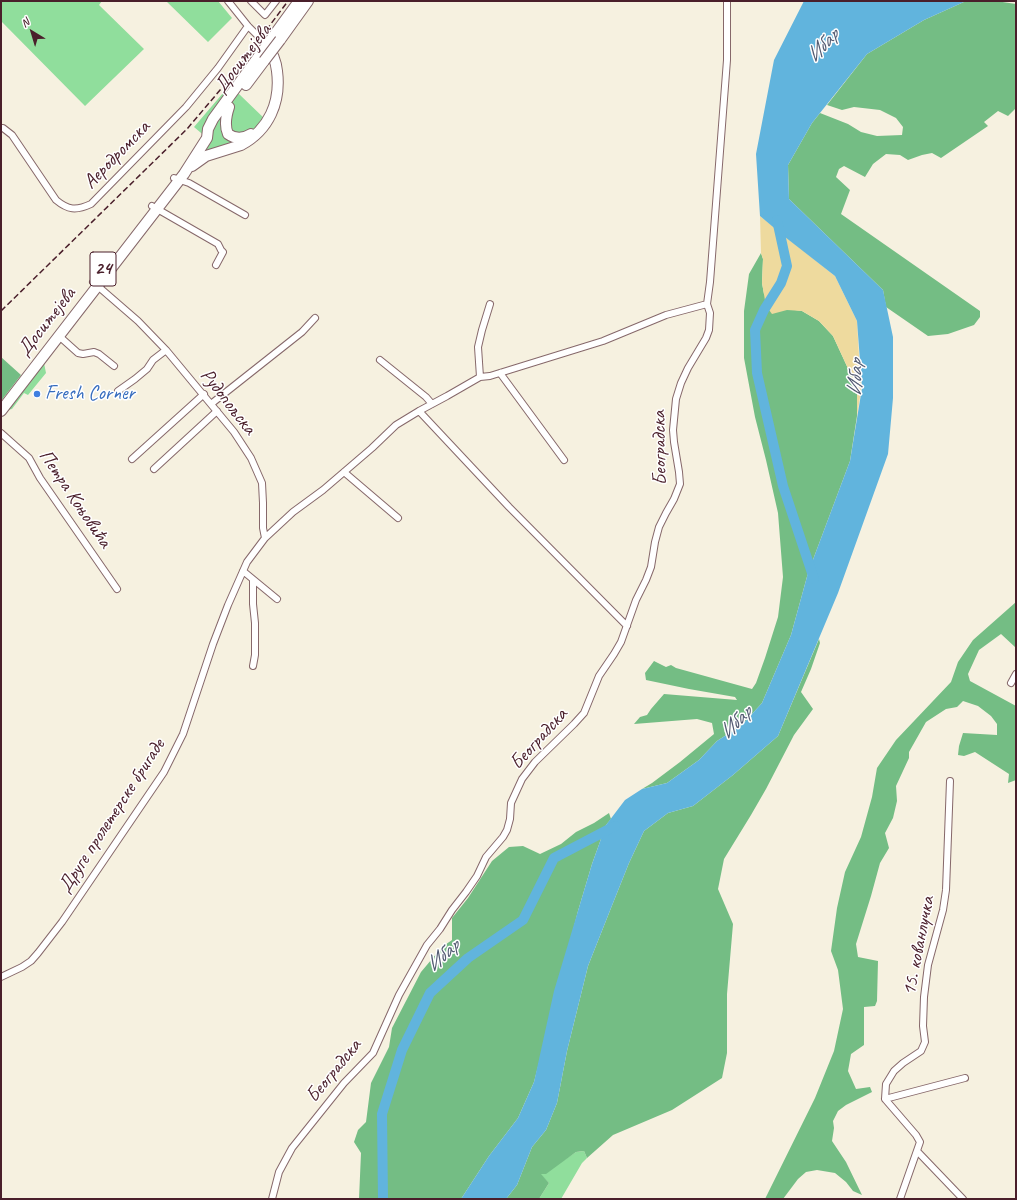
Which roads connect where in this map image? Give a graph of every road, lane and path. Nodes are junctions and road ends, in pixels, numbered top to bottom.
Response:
1 (228, 1) edge
2 (251, 1) edge
3 (276, 1) edge
4 (299, 1) edge
5 (308, 1) edge
6 (727, 1) edge
7 (248, 26) junction
8 (267, 45) junction
9 (229, 107) junction
10 (274, 107) junction
11 (1, 128) edge
12 (207, 138) junction
13 (179, 177) junction
14 (155, 207) junction
15 (245, 215) dead end
16 (216, 265) dead end
17 (95, 284) junction
18 (490, 304) dead end
19 (707, 304) junction
20 (315, 318) dead end
21 (59, 336) junction
22 (166, 350) junction
23 (380, 360) dead end
24 (114, 366) dead end
25 (500, 373) junction
26 (480, 377) junction
27 (118, 391) dead end
28 (204, 394) junction
29 (1, 401) edge
30 (212, 404) junction
31 (432, 404) junction
32 (1, 411) edge
33 (217, 411) junction
34 (418, 411) junction
35 (1, 434) edge
36 (132, 459) dead end
37 (564, 460) dead end
38 (154, 469) dead end
39 (344, 472) junction
40 (398, 518) dead end
41 (265, 538) junction
42 (243, 571) junction
43 (254, 580) junction
44 (117, 589) dead end
45 (277, 599) dead end
46 (627, 626) junction
47 (253, 666) dead end
48 (1016, 674) edge
49 (1011, 683) dead end
50 (950, 781) dead end
51 (1, 977) edge
52 (965, 1078) dead end
53 (885, 1099) junction
54 (917, 1151) junction
55 (272, 1199) edge
56 (900, 1199) edge
57 (963, 1199) edge

1 - 7 street
2 - 3 street
4 - 8 main road
5 - 9 main road, Доситејева / 24, bridge
6 - 19 street, Београдска
7 - 8 street
7 - 11 street, Аеродромска
8 - 10 main road
8 - 12 main road
9 - 10 main road
9 - 12 main road, Доситејева / 24
10 - 13 main road
12 - 13 main road, Доситејева / 24
13 - 14 main road, Доситејева / 24
13 - 15 street
14 - 16 street
14 - 17 main road, Доситејева / 24
17 - 21 main road, Доситејева / 24
17 - 22 street, Рудопољска
17 - 29 main road, Доситејева / 24
18 - 26 street
19 - 25 street
19 - 46 street, Београдска
20 - 30 street
21 - 24 street
21 - 32 main road, Доситејева / 24
22 - 27 street
22 - 28 street, Рудопољска
23 - 31 street
25 - 26 street
25 - 37 street
26 - 31 street
28 - 30 street, Рудопољска
28 - 36 street
30 - 33 street, Рудопољска
31 - 34 street
33 - 38 street
33 - 41 street, Рудопољска
34 - 39 street
34 - 46 street
35 - 44 street, Петра Коњовића
39 - 40 street
39 - 41 street
41 - 42 street, Друге пролетерске бригаде
42 - 43 street
42 - 51 street, Друге пролетерске бригаде
43 - 45 street
43 - 47 street
46 - 55 street, Београдска
48 - 49 street
50 - 53 street, 15. кованлучка
52 - 53 street
53 - 54 street
54 - 56 street
54 - 57 street

